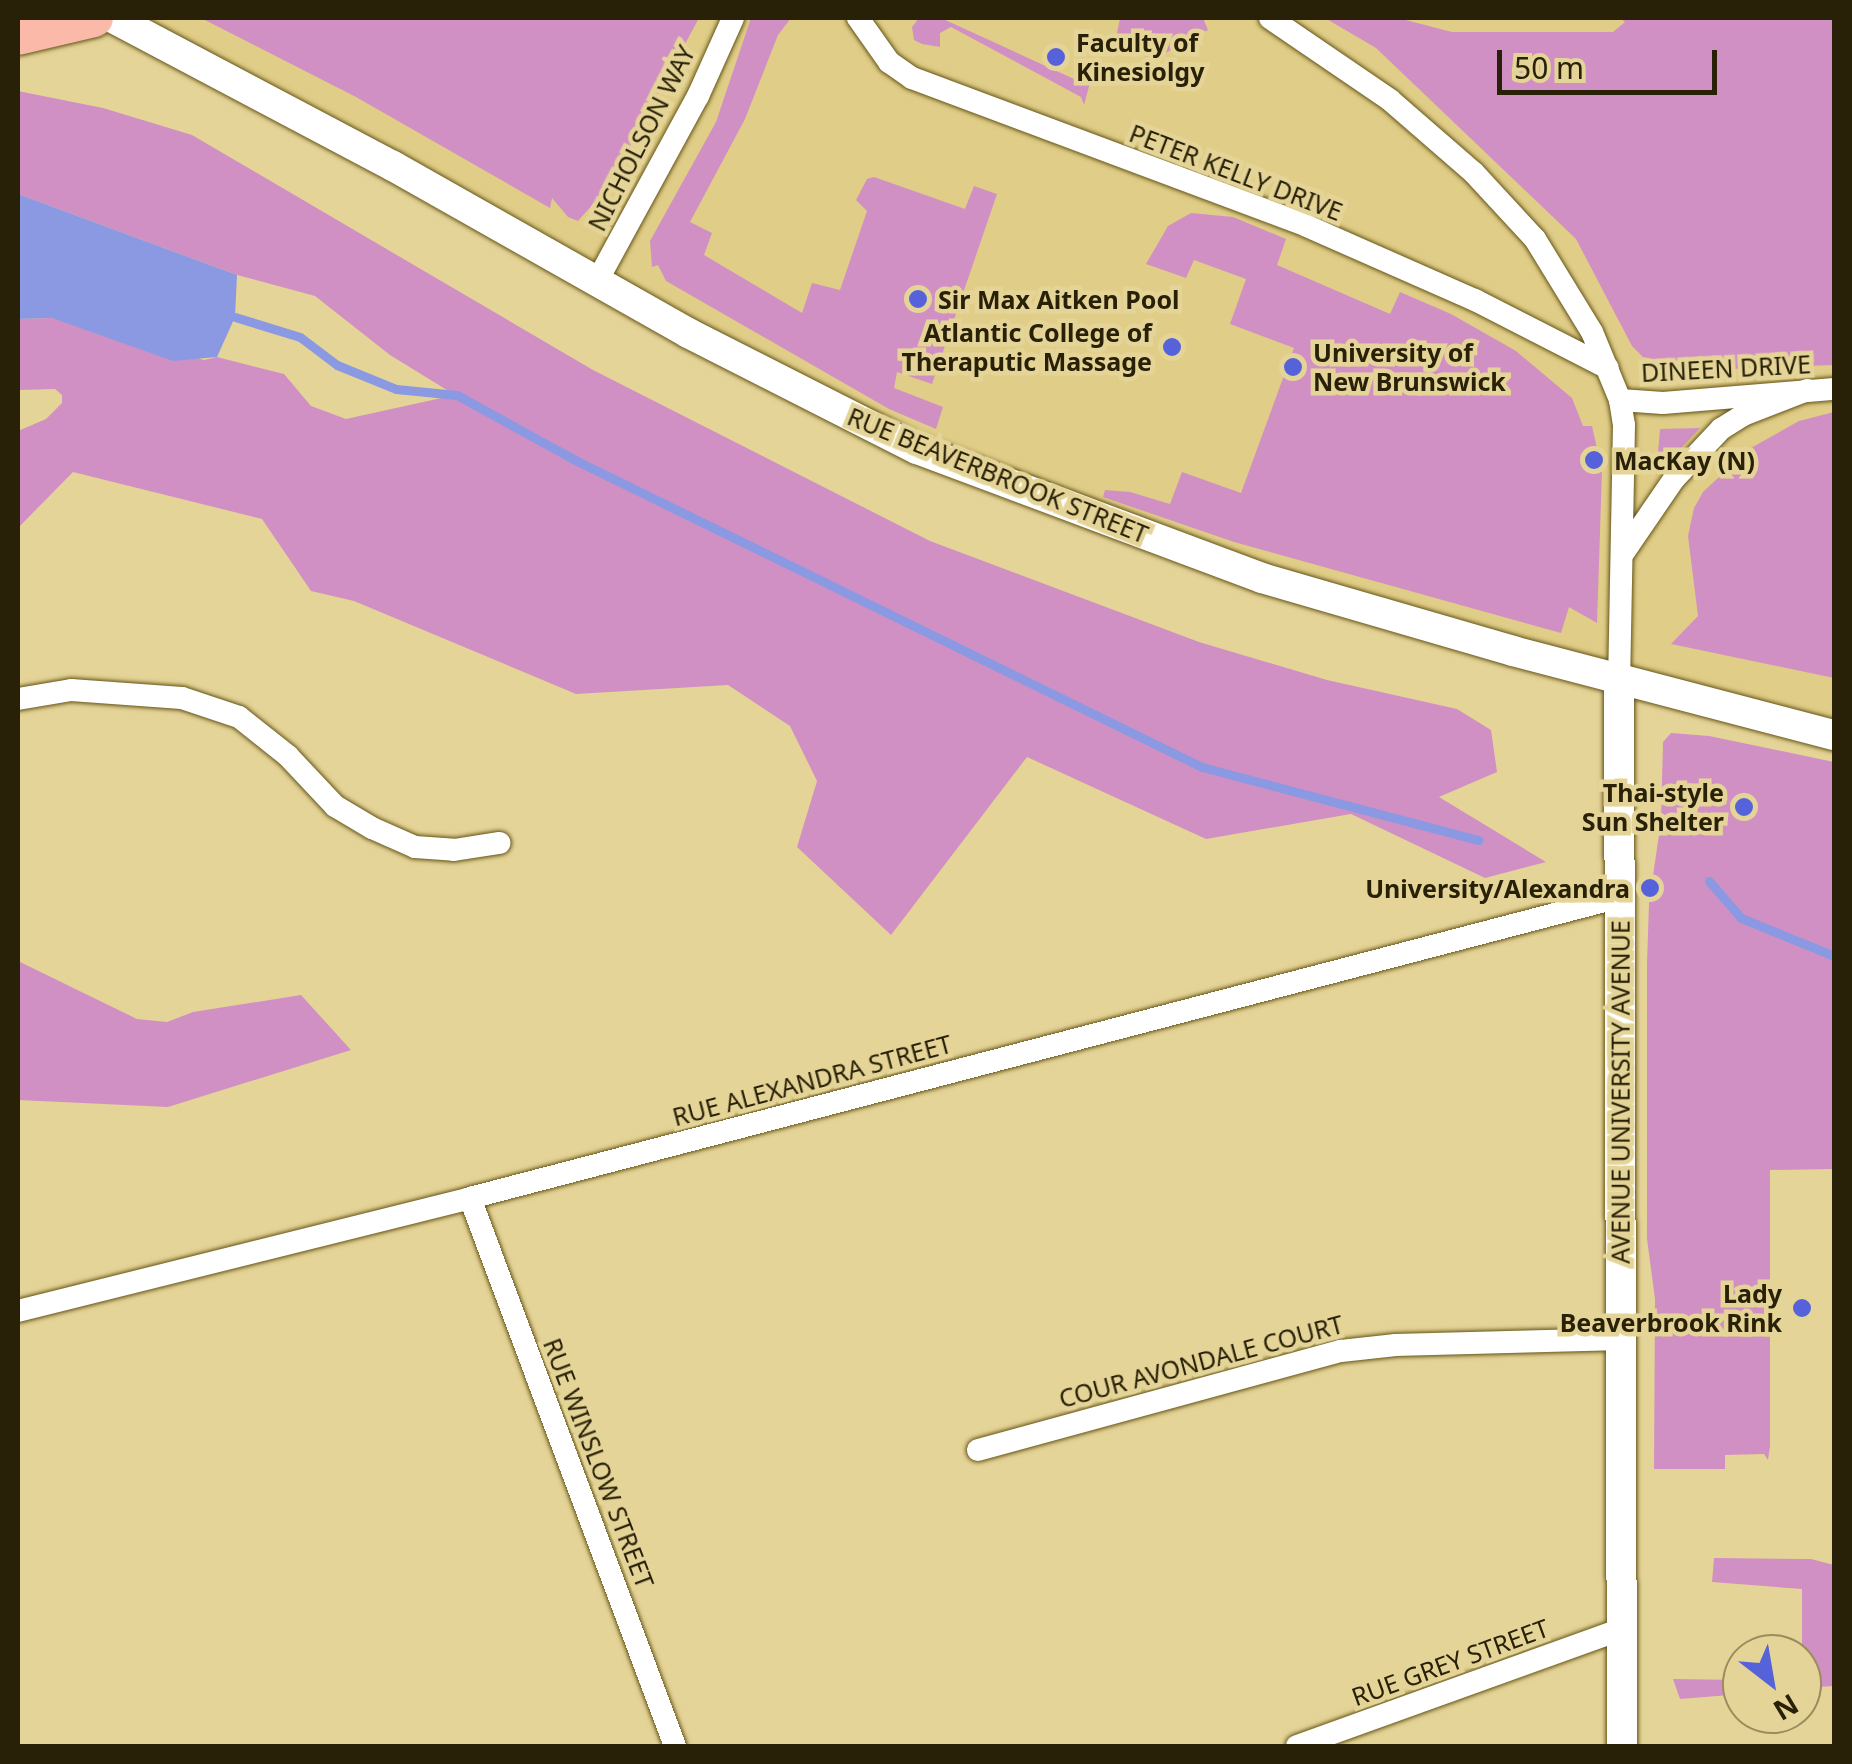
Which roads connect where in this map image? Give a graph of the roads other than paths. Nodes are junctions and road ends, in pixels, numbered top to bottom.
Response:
1 (94, 18) edge
2 (112, 18) edge
3 (732, 18) edge
4 (858, 18) edge
5 (1270, 18) edge
6 (18, 36) edge
7 (596, 283) junction
8 (1608, 368) junction
9 (1834, 389) edge
10 (1807, 390) junction
11 (1620, 400) junction
12 (1624, 552) junction
13 (1619, 678) junction
14 (18, 698) edge
15 (1834, 735) edge
16 (499, 843) dead end
17 (1620, 897) junction
18 (470, 1198) junction
19 (18, 1310) edge
20 (1621, 1339) junction
21 (978, 1450) dead end
22 (1622, 1629) junction
23 (675, 1746) edge
24 (1297, 1746) edge
25 (1622, 1746) edge

1 - 6 main road
2 - 7 street, RUE BEAVERBROOK STREET
3 - 7 street, NICHOLSON WAY
4 - 8 street, PETER KELLY DRIVE
5 - 8 street
7 - 13 street, RUE BEAVERBROOK STREET
8 - 11 street
9 - 10 street, DINEEN DRIVE
10 - 11 street, DINEEN DRIVE
10 - 12 street
11 - 12 street
12 - 13 street
13 - 15 street, RUE BEAVERBROOK STREET
13 - 17 street, AVENUE UNIVERSITY AVENUE
14 - 16 street
17 - 18 street, RUE ALEXANDRA STREET
17 - 20 street, AVENUE UNIVERSITY AVENUE
18 - 19 street, RUE ALEXANDRA STREET
18 - 23 street, RUE WINSLOW STREET
20 - 21 street, COUR AVONDALE COURT
20 - 22 street, AVENUE UNIVERSITY AVENUE
22 - 24 street, RUE GREY STREET
22 - 25 street, AVENUE UNIVERSITY AVENUE

